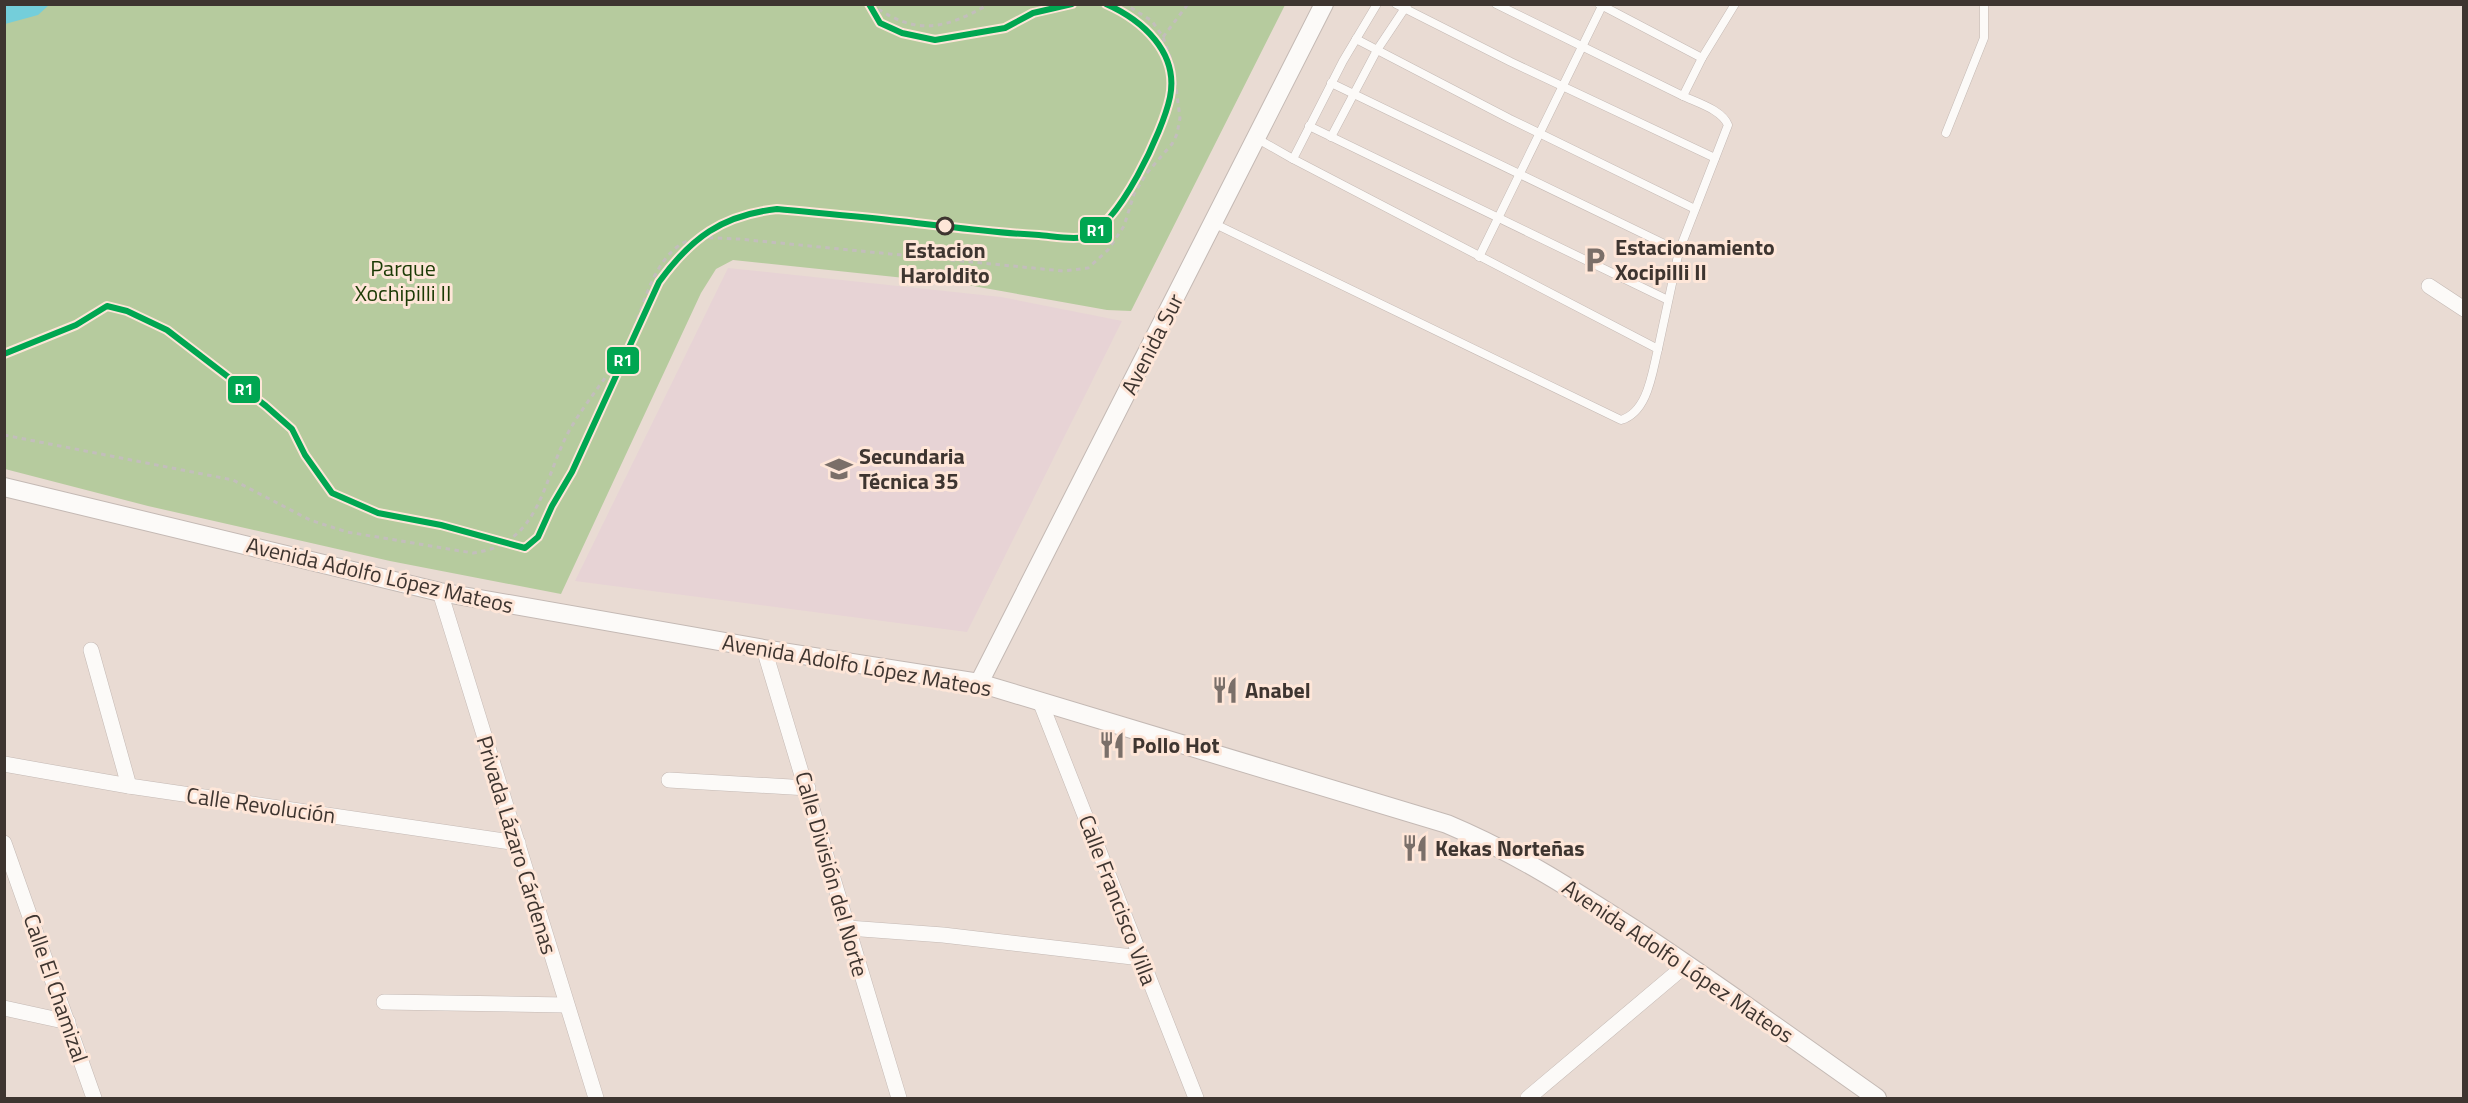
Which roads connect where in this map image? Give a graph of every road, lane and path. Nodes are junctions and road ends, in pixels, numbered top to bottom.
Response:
1 (871, 4) edge
2 (989, 4) edge
3 (1125, 4) edge
4 (1188, 4) edge
5 (1324, 4) edge
6 (1377, 4) edge
7 (1496, 4) edge
8 (1984, 4) edge
9 (1601, 5) edge
10 (1733, 5) edge
11 (1403, 6) edge
12 (1164, 38) junction
13 (1356, 39) junction
14 (1581, 48) junction
15 (1377, 50) junction
16 (1702, 58) junction
17 (1331, 83) junction
18 (1562, 86) junction
19 (1354, 94) junction
20 (1683, 96) junction
21 (1309, 126) junction
22 (1539, 133) junction
23 (1946, 133) dead end
24 (1331, 137) junction
25 (1256, 138) junction
26 (1715, 158) junction
27 (1293, 159) junction
28 (1519, 174) junction
29 (1695, 209) junction
30 (1498, 218) junction
31 (1213, 223) junction
32 (1679, 251) junction
33 (1479, 257) junction
34 (2429, 286) dead end
35 (1668, 300) junction
36 (2463, 309) edge
37 (1658, 349) junction
38 (4, 435) edge
39 (4, 487) edge
40 (440, 592) junction
41 (764, 650) junction
42 (91, 651) dead end
43 (979, 682) junction
44 (1040, 701) junction
45 (4, 764) edge
46 (669, 780) dead end
47 (129, 786) junction
48 (808, 788) junction
49 (4, 843) edge
50 (518, 843) junction
51 (848, 928) junction
52 (1141, 958) junction
53 (1687, 964) junction
54 (384, 1002) dead end
55 (566, 1005) junction
56 (4, 1008) edge
57 (68, 1022) junction
58 (94, 1098) edge
59 (596, 1098) edge
60 (899, 1098) edge
61 (1196, 1098) edge
62 (1528, 1098) edge
63 (1877, 1098) edge

1 - 2 path
3 - 12 path
4 - 12 path
5 - 25 street, Avenida Sur
6 - 13 lane
7 - 14 lane
8 - 23 lane
9 - 14 lane
9 - 16 lane
10 - 16 lane
11 - 15 lane
11 - 18 lane
12 - 38 path
13 - 15 lane
13 - 17 lane
14 - 18 lane
14 - 20 lane
15 - 19 lane
15 - 22 lane
16 - 20 lane
17 - 19 lane
17 - 21 lane
18 - 22 lane
18 - 26 lane
19 - 24 lane
19 - 28 lane
20 - 26 lane
21 - 24 lane
21 - 27 lane
22 - 28 lane
22 - 29 lane
24 - 30 lane
25 - 27 lane
25 - 31 street, Avenida Sur
26 - 29 lane
27 - 33 lane
28 - 30 lane
28 - 32 lane
29 - 32 lane
30 - 33 lane
30 - 35 lane
31 - 37 lane
31 - 43 street, Avenida Sur
32 - 35 lane
33 - 37 lane
34 - 36 street
35 - 37 lane
39 - 40 street, Avenida Adolfo López Mateos
40 - 41 street, Avenida Adolfo López Mateos
40 - 50 street, Privada Lázaro Cárdenas
41 - 43 street, Avenida Adolfo López Mateos
41 - 48 street, Calle División del Norte
42 - 47 street
43 - 44 street, Avenida Adolfo López Mateos
44 - 52 street, Calle Francisco Villa
44 - 53 street, Avenida Adolfo López Mateos
45 - 47 street, Calle Revolución
46 - 48 street
47 - 50 street, Calle Revolución
48 - 51 street, Calle División del Norte
49 - 57 street, Calle El Chamizal
50 - 55 street, Privada Lázaro Cárdenas
51 - 52 street
51 - 60 street, Calle División del Norte
52 - 61 street, Calle Francisco Villa
53 - 62 street
53 - 63 street, Avenida Adolfo López Mateos
54 - 55 street
55 - 59 street, Privada Lázaro Cárdenas
56 - 57 street
57 - 58 street, Calle El Chamizal

